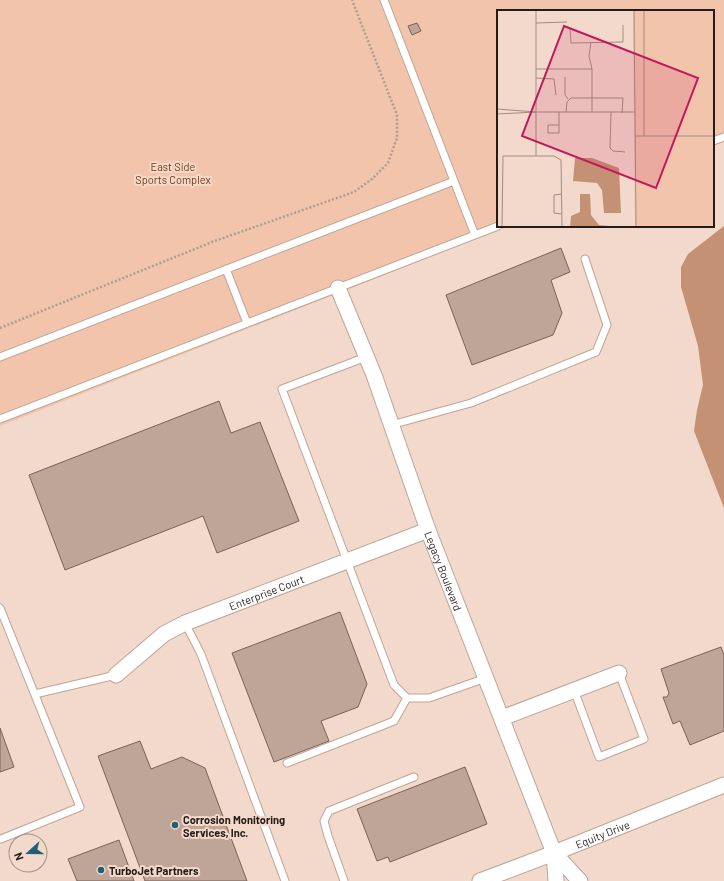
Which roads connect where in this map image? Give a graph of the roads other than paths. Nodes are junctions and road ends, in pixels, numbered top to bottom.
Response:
1 (384, 0) edge
2 (724, 137) edge
3 (714, 141) edge
4 (454, 180) junction
5 (497, 226) edge
6 (475, 235) junction
7 (585, 259) dead end
8 (226, 269) junction
9 (338, 288) junction
10 (247, 323) junction
11 (366, 357) junction
12 (0, 358) edge
13 (0, 419) edge
14 (391, 425) junction
15 (428, 530) junction
16 (347, 561) junction
17 (0, 608) edge
18 (185, 623) junction
19 (619, 673) joint
20 (116, 675) joint
21 (486, 678) junction
22 (574, 690) junction
23 (35, 694) junction
24 (406, 698) junction
25 (502, 718) junction
26 (287, 764) dead end
27 (414, 777) dead end
28 (724, 785) edge
29 (1, 839) edge
30 (554, 853) junction
31 (285, 881) edge
32 (344, 881) edge
33 (480, 881) edge
34 (556, 881) edge
35 (580, 881) edge

1 - 4 lane
2 - 3 lane
4 - 6 lane
4 - 8 lane
5 - 6 lane
6 - 9 lane
7 - 14 lane
8 - 10 lane
8 - 12 lane
9 - 10 lane
9 - 11 street, Legacy Boulevard
10 - 13 lane
11 - 14 street, Legacy Boulevard
11 - 16 lane
14 - 15 street, Legacy Boulevard
15 - 16 street, Enterprise Court
15 - 21 street, Legacy Boulevard
16 - 18 street, Enterprise Court
16 - 24 lane
17 - 23 lane
18 - 20 street, Enterprise Court
18 - 31 lane
19 - 22 street
19 - 22 lane
20 - 23 lane
21 - 24 lane
21 - 25 street, Legacy Boulevard
22 - 25 street
23 - 29 lane
24 - 26 lane
25 - 30 street, Legacy Boulevard
27 - 32 lane
28 - 30 street, Equity Drive
30 - 33 street, Equity Drive
30 - 34 street, Legacy Boulevard
30 - 35 street, Legacy Boulevard

